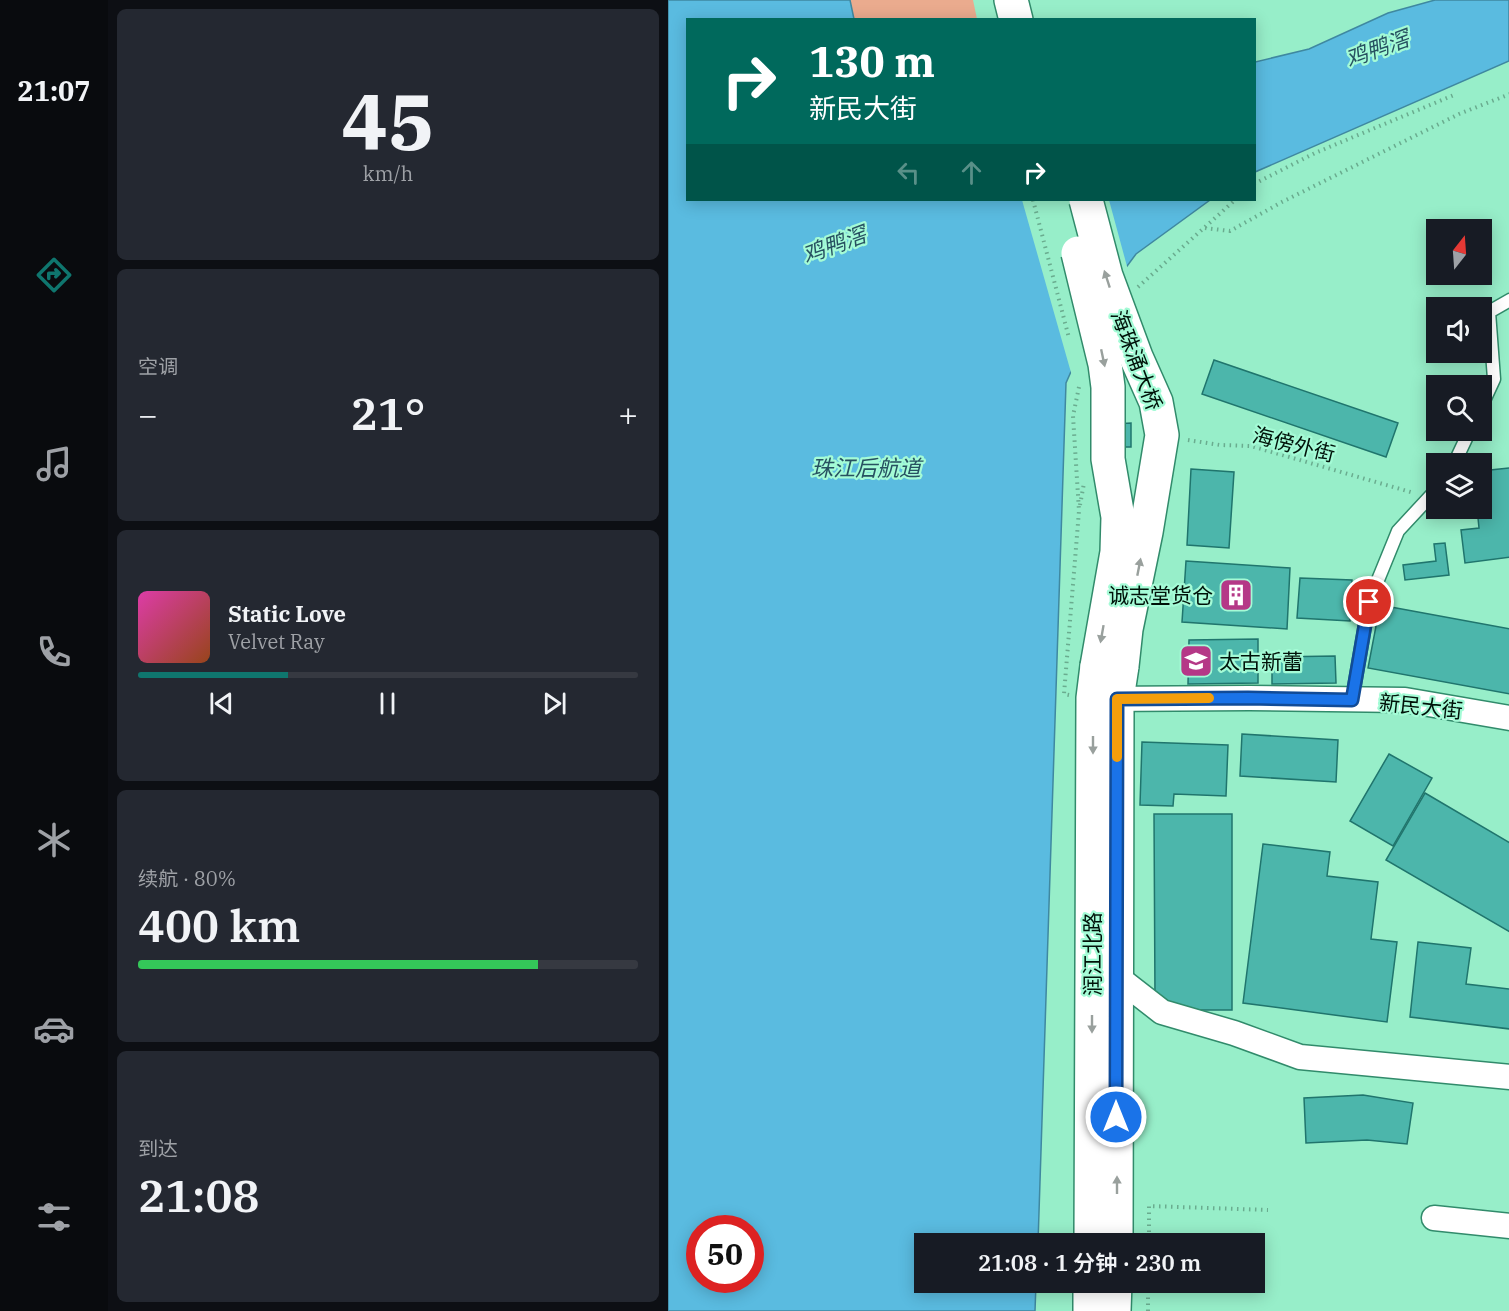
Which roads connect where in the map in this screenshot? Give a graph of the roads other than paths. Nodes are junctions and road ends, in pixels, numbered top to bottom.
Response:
1 (1012, 0) edge
2 (1034, 0) edge
3 (1016, 18) edge
4 (1038, 18) edge
5 (1063, 201) edge
6 (1086, 201) edge
7 (1510, 300) edge
8 (1492, 383) edge
9 (1426, 501) edge
10 (1109, 666) junction
11 (1105, 699) junction
12 (1352, 700) junction
13 (1510, 718) edge
14 (1116, 977) junction
15 (1510, 1077) edge
16 (1434, 1218) dead end
17 (1510, 1226) edge
18 (1091, 1233) edge
19 (1116, 1233) edge
20 (1090, 1293) edge
21 (1115, 1293) edge
22 (1090, 1311) edge
23 (1114, 1311) edge

1 - 3 main road
2 - 4 main road
5 -> 10 main road, 海珠涌大桥, bridge
10 -> 6 main road, 海珠涌大桥, bridge
7 - 8 lane
9 - 12 lane
10 - 11 main road, 润江北路
11 - 12 street, 新民大街
11 - 14 main road, 润江北路
11 -> 18 main road, 润江北路
12 - 13 street, 新民大街
14 - 15 street
19 -> 14 main road, 润江北路
16 - 17 street
20 - 22 main road
21 - 23 main road

